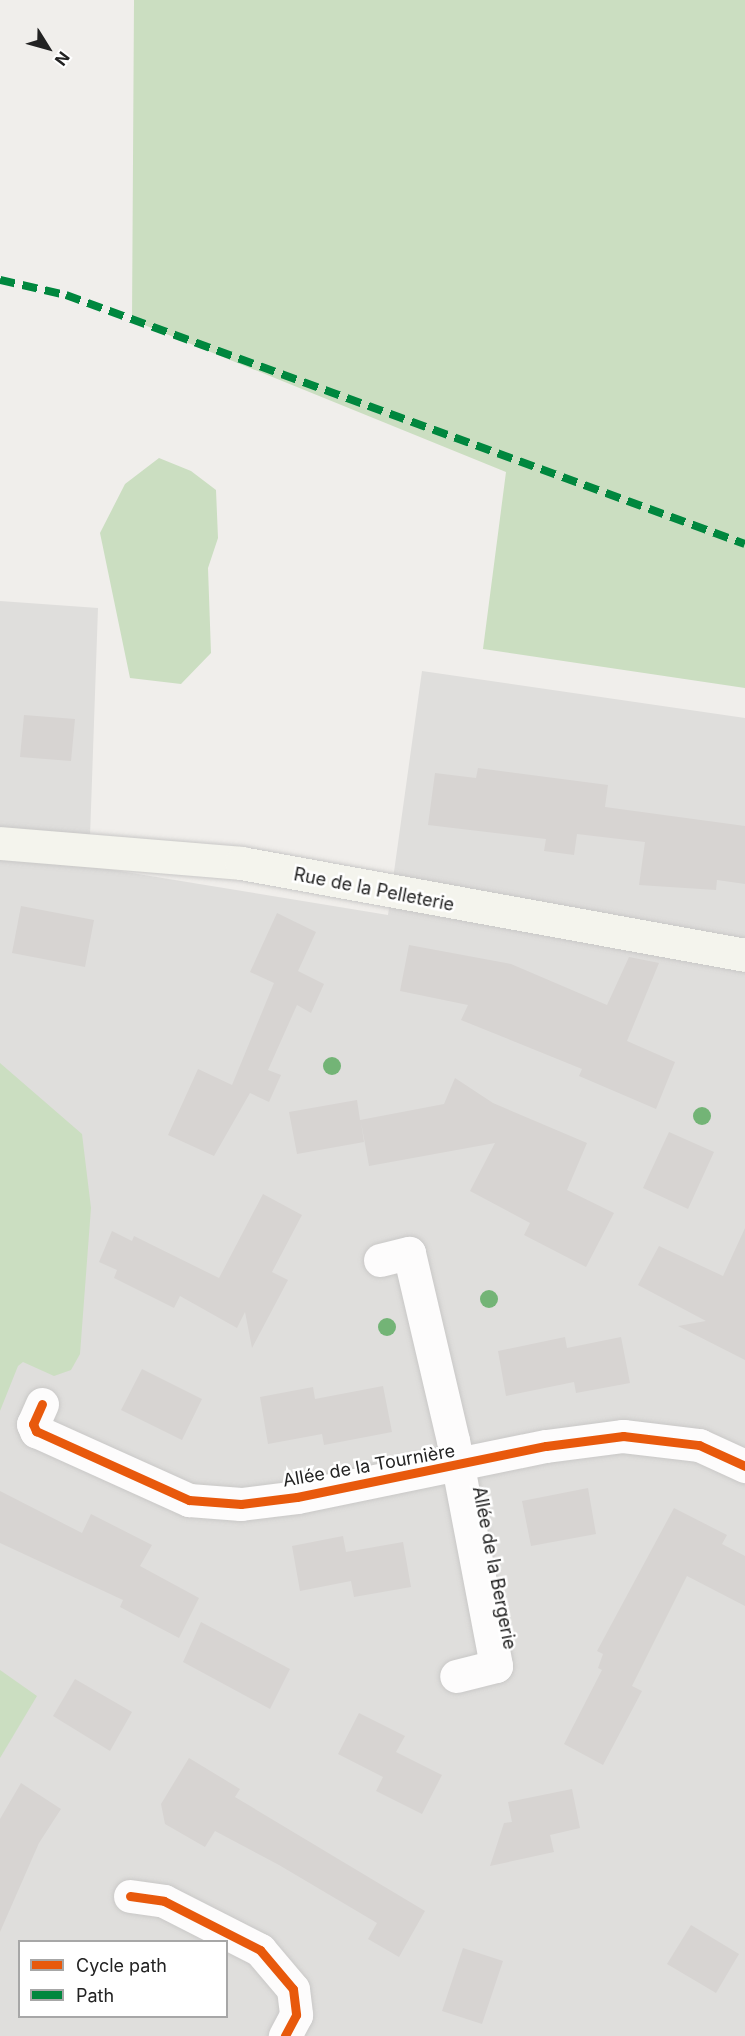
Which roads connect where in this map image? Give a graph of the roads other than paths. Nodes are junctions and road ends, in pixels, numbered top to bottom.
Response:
1 (0, 843) edge
2 (745, 955) edge
3 (380, 1260) dead end
4 (42, 1404) dead end
5 (745, 1466) edge
6 (458, 1468) junction
7 (456, 1676) dead end
8 (130, 1896) dead end
9 (285, 2036) edge

1 - 2 main road, Rue de la Pelleterie
3 - 6 street, Allée de la Bergerie
4 - 6 street, Allée de la Tournière
5 - 6 street, Allée de la Tournière
6 - 7 street, Allée de la Bergerie
8 - 9 street

